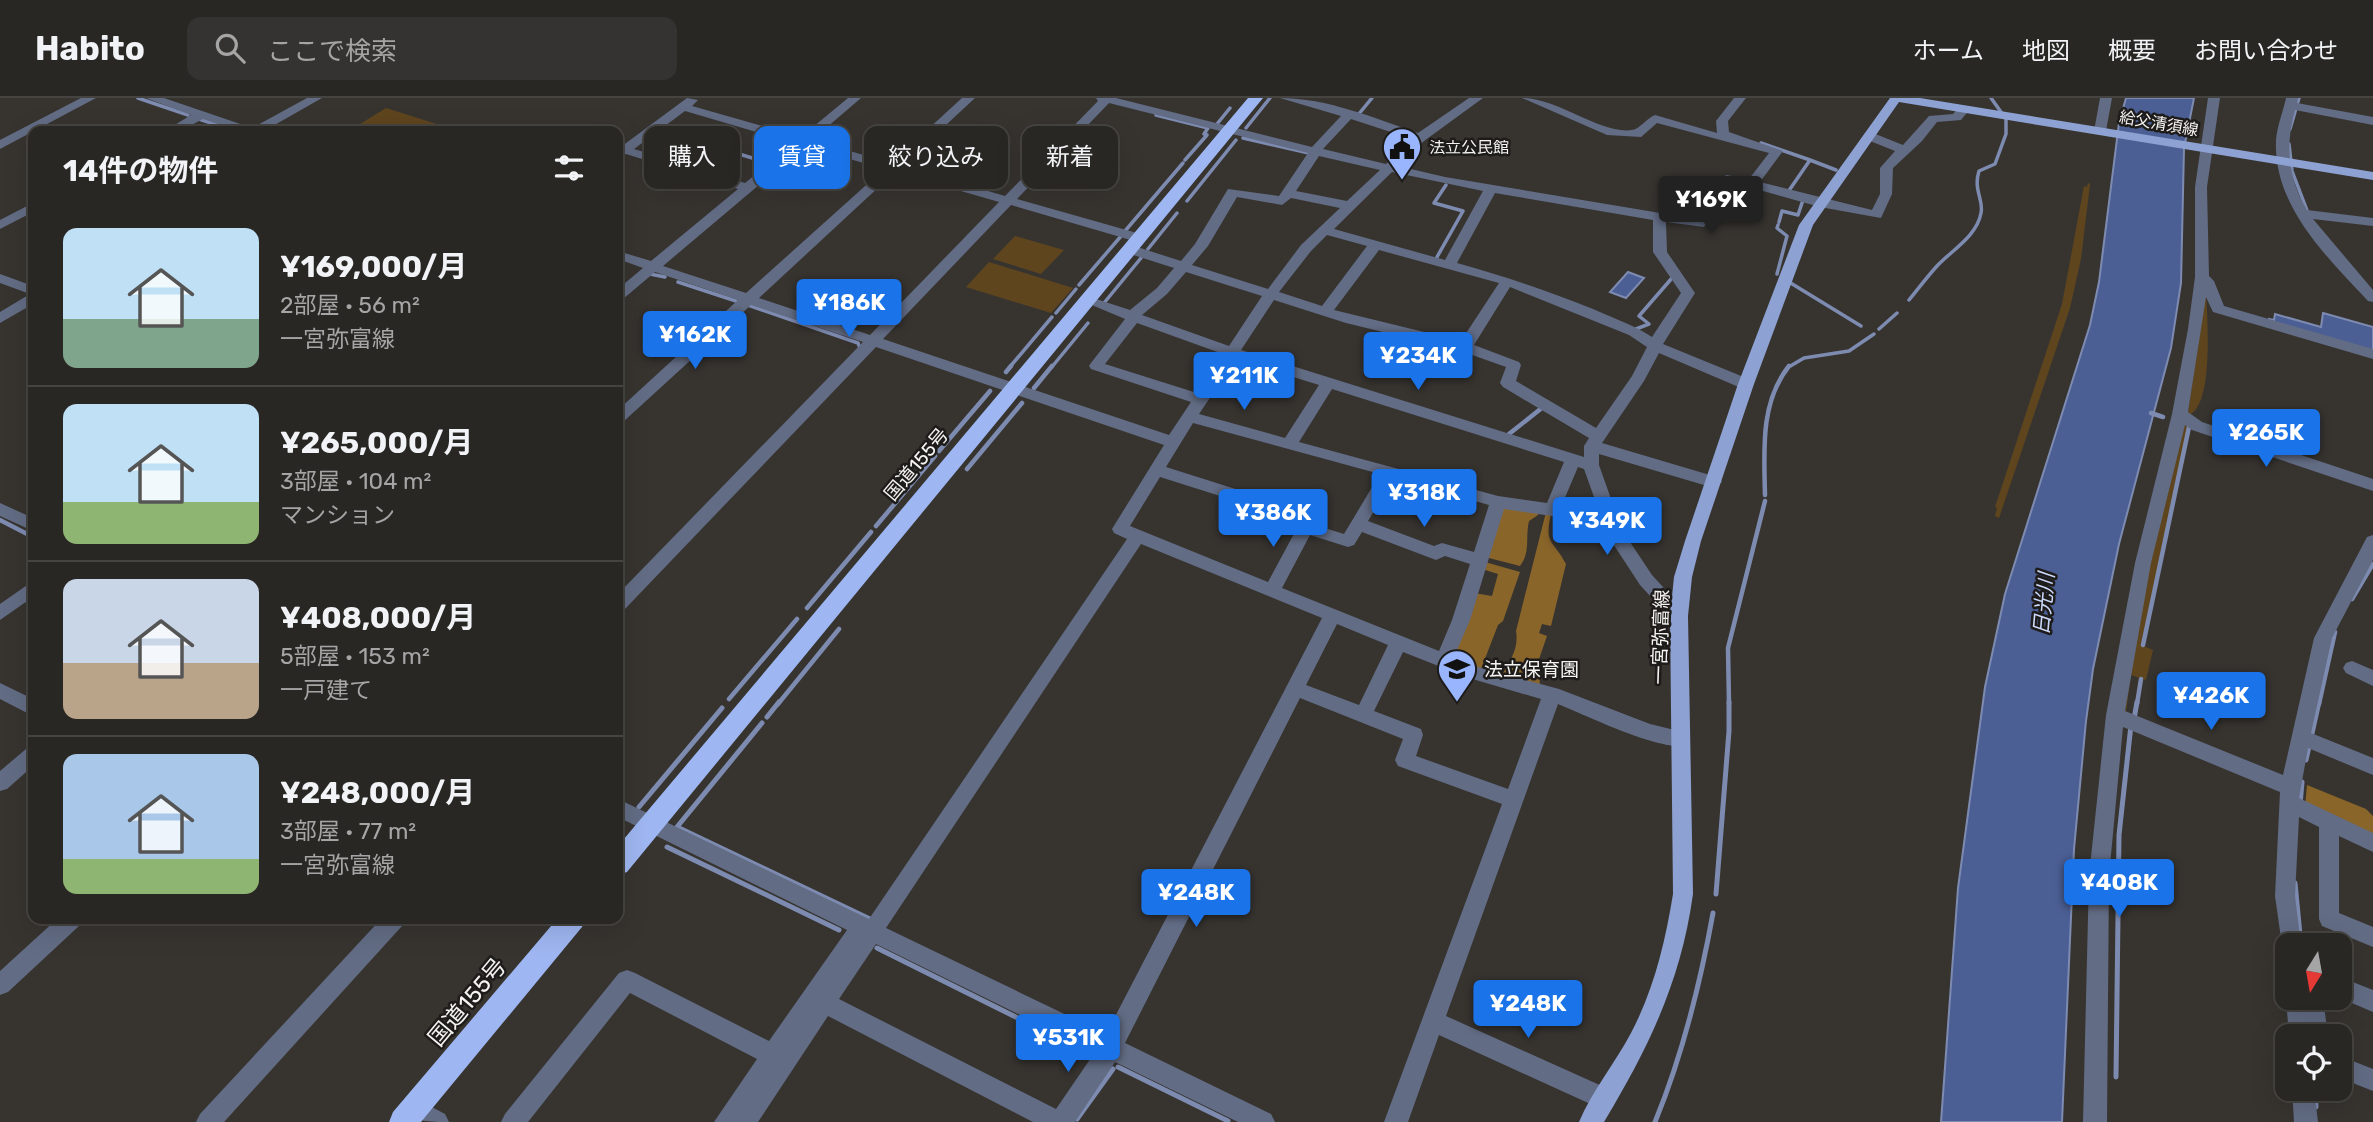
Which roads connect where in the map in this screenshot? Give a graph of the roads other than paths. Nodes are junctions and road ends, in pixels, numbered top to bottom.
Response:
1 (90, 98) edge
2 (152, 98) edge
3 (316, 98) edge
4 (695, 98) edge
5 (855, 98) edge
6 (969, 98) edge
7 (1105, 98) edge
8 (1256, 98) edge
9 (1286, 98) edge
10 (1477, 98) edge
11 (1740, 98) edge
12 (1897, 98) edge
13 (2106, 98) edge
14 (2202, 98) edge
15 (2214, 98) edge
16 (1536, 99) edge
17 (2294, 105) edge
18 (683, 107) junction
19 (1964, 109) junction
20 (201, 114) junction
21 (1349, 114) junction
22 (2210, 121) junction
23 (2373, 121) edge
24 (36, 126) edge
25 (180, 126) edge
26 (238, 126) edge
27 (263, 126) edge
28 (821, 126) edge
29 (938, 126) edge
30 (754, 127) edge
31 (28, 130) edge
32 (1228, 131) junction
33 (2103, 131) junction
34 (1722, 134) junction
35 (1869, 136) junction
36 (1419, 138) junction
37 (0, 145) edge
38 (2201, 148) junction
39 (1903, 150) junction
40 (1315, 151) junction
41 (623, 152) edge
42 (623, 154) edge
43 (2288, 163) junction
44 (1389, 168) junction
45 (2373, 176) edge
46 (754, 182) edge
47 (1752, 184) junction
48 (747, 188) junction
49 (868, 189) edge
50 (969, 189) edge
51 (1491, 189) junction
52 (1287, 193) junction
53 (1008, 200) junction
54 (1820, 203) junction
55 (1350, 206) junction
56 (28, 210) edge
57 (2307, 215) junction
58 (1660, 218) junction
59 (2373, 222) edge
60 (0, 225) edge
61 (1323, 230) junction
62 (1134, 243) junction
63 (1376, 244) junction
64 (623, 257) edge
65 (1450, 265) junction
66 (653, 266) junction
67 (1183, 266) junction
68 (2202, 277) junction
69 (0, 278) edge
70 (1507, 281) junction
71 (28, 289) edge
72 (623, 292) edge
73 (1271, 293) junction
74 (748, 298) junction
75 (2373, 298) edge
76 (1087, 300) junction
77 (28, 301) edge
78 (1326, 312) junction
79 (0, 318) edge
80 (1132, 318) junction
81 (873, 340) junction
82 (1655, 346) junction
83 (1465, 347) junction
84 (1234, 353) junction
85 (2373, 354) edge
86 (1328, 383) junction
87 (1746, 384) junction
88 (1014, 387) junction
89 (1202, 400) junction
90 (623, 413) edge
91 (2179, 414) junction
92 (1190, 417) junction
93 (1595, 441) junction
94 (1173, 442) junction
95 (1289, 445) junction
96 (1573, 459) junction
97 (1591, 465) junction
98 (1156, 470) junction
99 (1390, 471) junction
100 (1714, 482) junction
101 (2373, 485) edge
102 (1497, 502) junction
103 (0, 509) edge
104 (28, 523) edge
105 (1359, 524) junction
106 (1306, 528) junction
107 (1138, 536) junction
108 (2373, 541) edge
109 (1480, 560) junction
110 (1272, 590) junction
111 (28, 592) edge
112 (623, 600) edge
113 (0, 613) edge
114 (1333, 614) junction
115 (1679, 616) junction
116 (1399, 642) junction
117 (1443, 661) junction
118 (2352, 668) dead end
119 (2373, 679) edge
120 (1295, 688) junction
121 (0, 690) edge
122 (1552, 694) junction
123 (28, 705) edge
124 (1363, 715) junction
125 (2115, 715) junction
126 (1680, 739) junction
127 (2308, 739) junction
128 (28, 759) edge
129 (2373, 767) edge
130 (0, 783) edge
131 (1514, 800) junction
132 (2295, 801) junction
133 (623, 810) edge
134 (2329, 821) junction
135 (651, 824) junction
136 (2373, 843) edge
137 (623, 858) edge
138 (67, 924) edge
139 (390, 924) edge
140 (569, 924) edge
141 (867, 929) junction
142 (2289, 933) edge
143 (2373, 937) edge
144 (0, 985) edge
145 (2352, 992) edge
146 (2373, 1001) edge
147 (825, 1003) junction
148 (1433, 1021) junction
149 (1111, 1048) junction
150 (773, 1055) junction
151 (2352, 1072) edge
152 (2373, 1080) edge
153 (1605, 1099) junction
154 (2304, 1101) edge
155 (418, 1117) edge
156 (1250, 1119) edge
157 (208, 1122) edge
158 (513, 1122) edge
159 (726, 1122) edge
160 (744, 1122) edge
161 (1059, 1122) edge
162 (1396, 1122) edge
163 (1591, 1122) edge
164 (2095, 1122) edge
165 (2306, 1122) edge

1 - 24 street
2 - 20 street
3 - 27 street
4 - 18 street
5 - 28 street
6 - 29 street
7 - 32 street
7 - 53 street
8 - 32 highway, 国道155号
9 - 21 street
10 - 36 street
11 - 34 street
12 - 19 main road, 給父清須線
12 - 35 main road, 一宮弥富線
13 - 33 street
14 - 22 street
15 - 22 street
16 - 34 street
17 - 23 street
17 - 43 street
18 - 30 street
18 - 41 street
19 - 33 main road, 給父清須線
19 - 39 street
20 - 25 street
20 - 26 street
21 - 36 street
21 - 40 street
22 - 38 street
31 - 37 street
32 - 40 street
32 - 62 highway, 国道155号
33 - 38 main road, 給父清須線
34 - 47 street
35 - 39 street
35 - 54 main road, 一宮弥富線
36 - 44 street
38 - 43 main road, 給父清須線
38 - 68 street
39 - 54 street
40 - 44 street
40 - 52 street
42 - 48 street
43 - 45 main road, 給父清須線
43 - 57 street
44 - 51 street
44 - 55 street
46 - 48 street
47 - 54 street
47 - 58 street
48 - 66 street
49 - 74 street
50 - 53 street
51 - 58 street
51 - 65 street
52 - 55 street
52 - 67 street
53 - 62 street
53 - 81 street
54 - 87 main road, 一宮弥富線
55 - 61 street
56 - 60 street
57 - 59 street
57 - 75 street
58 - 82 street
61 - 63 street
61 - 73 street
62 - 67 street
62 - 76 highway, 国道155号
63 - 65 street
63 - 78 street
64 - 66 street
65 - 70 street
66 - 72 street
66 - 74 street
67 - 73 street
67 - 80 street
68 - 85 street
68 - 91 street
69 - 71 street
70 - 82 street
70 - 83 street
73 - 78 street
73 - 84 street
74 - 81 street
74 - 90 street
76 - 80 street
76 - 88 highway, 国道155号
77 - 79 street
78 - 83 street
80 - 84 street
80 - 89 street
81 - 88 street
81 - 112 street
82 - 87 street
82 - 93 street
83 - 93 street
84 - 86 street
84 - 89 street
86 - 95 street
86 - 96 street
87 - 100 main road, 一宮弥富線
88 - 94 street
88 - 135 highway, 国道155号
89 - 92 street
91 - 101 street
91 - 125 street
92 - 94 street
92 - 95 street
93 - 97 street
93 - 100 street
94 - 98 street
95 - 99 street
96 - 97 street
96 - 102 street
97 - 115 street
98 - 106 street
98 - 107 street
99 - 102 street
99 - 105 street
100 - 115 main road, 一宮弥富線
102 - 109 street
103 - 104 street
105 - 106 street
105 - 109 street
106 - 110 street
107 - 110 street
107 - 141 street
108 - 127 street
109 - 117 street
110 - 114 street
111 - 113 street
114 - 116 street
114 - 120 street
115 - 126 main road, 一宮弥富線
116 - 117 street
116 - 124 street
117 - 122 street
118 - 119 street
120 - 124 street
120 - 149 street
121 - 123 street
122 - 126 street
122 - 131 street
124 - 131 street
125 - 132 street
125 - 164 street
126 - 153 main road, 一宮弥富線
127 - 129 street
127 - 132 street
128 - 130 street
131 - 148 street
132 - 134 street
132 - 142 street
133 - 135 street
134 - 136 street
134 - 143 street
135 - 137 highway, 国道155号
135 - 141 street
138 - 144 street
139 - 157 street
140 - 155 highway, 国道155号
141 - 147 street
141 - 149 street
141 - 150 street
145 - 146 street
147 - 160 street
147 - 161 street
148 - 153 street
148 - 162 street
149 - 156 street
149 - 161 street
150 - 158 street
150 - 159 street
151 - 152 street
153 - 163 main road, 一宮弥富線
154 - 165 street

